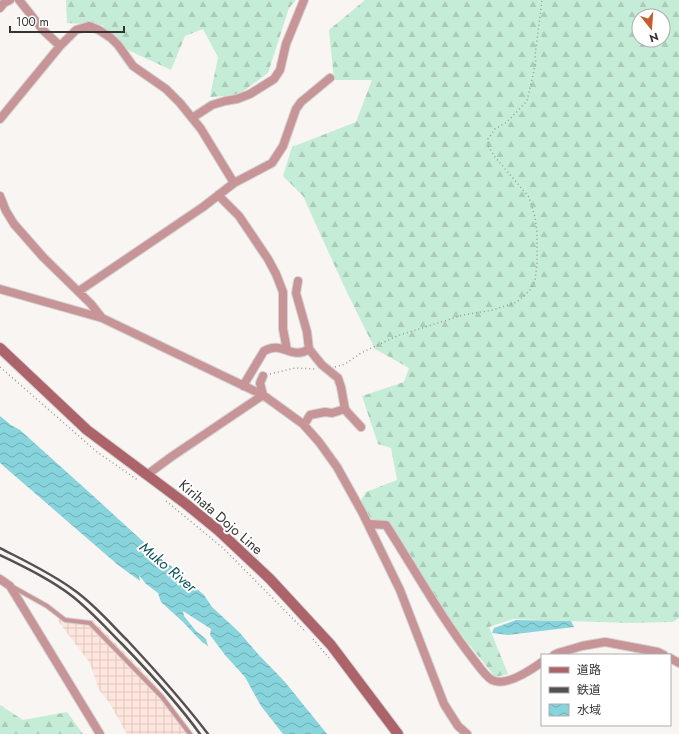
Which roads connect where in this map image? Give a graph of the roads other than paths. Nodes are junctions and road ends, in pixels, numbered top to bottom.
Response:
1 (10, 0) edge
2 (19, 0) edge
3 (304, 0) edge
4 (0, 8) edge
5 (60, 46) junction
6 (330, 78) dead end
7 (192, 118) junction
8 (0, 119) edge
9 (234, 183) junction
10 (218, 195) junction
11 (0, 196) edge
12 (298, 281) dead end
13 (0, 289) edge
14 (78, 292) junction
15 (102, 318) junction
16 (0, 348) edge
17 (309, 349) junction
18 (287, 350) junction
19 (263, 376) road end
20 (243, 386) junction
21 (263, 395) junction
22 (346, 409) junction
23 (304, 425) junction
24 (360, 427) dead end
25 (148, 474) junction
26 (368, 524) junction
27 (0, 579) edge
28 (10, 586) junction
29 (555, 654) edge
30 (662, 654) edge
31 (541, 663) edge
32 (100, 734) edge
33 (190, 734) edge
34 (398, 734) edge
35 (467, 734) edge

1 - 4 street
2 - 5 street
3 - 7 street
5 - 7 street
5 - 8 street
6 - 9 street
7 - 9 street
9 - 10 street
10 - 14 street
10 - 18 street
11 - 14 street
12 - 17 street
13 - 15 street
14 - 15 street
15 - 20 street
16 - 25 main road, Kirihata Dojo Line
17 - 18 street
17 - 22 street
18 - 20 street
19 - 21 street
20 - 21 street
21 - 23 street
21 - 25 street
22 - 23 street
22 - 24 street
23 - 26 street
25 - 34 main road, Kirihata Dojo Line
26 - 31 street
26 - 35 street
27 - 28 street
28 - 32 street
28 - 33 lane
29 - 30 street

